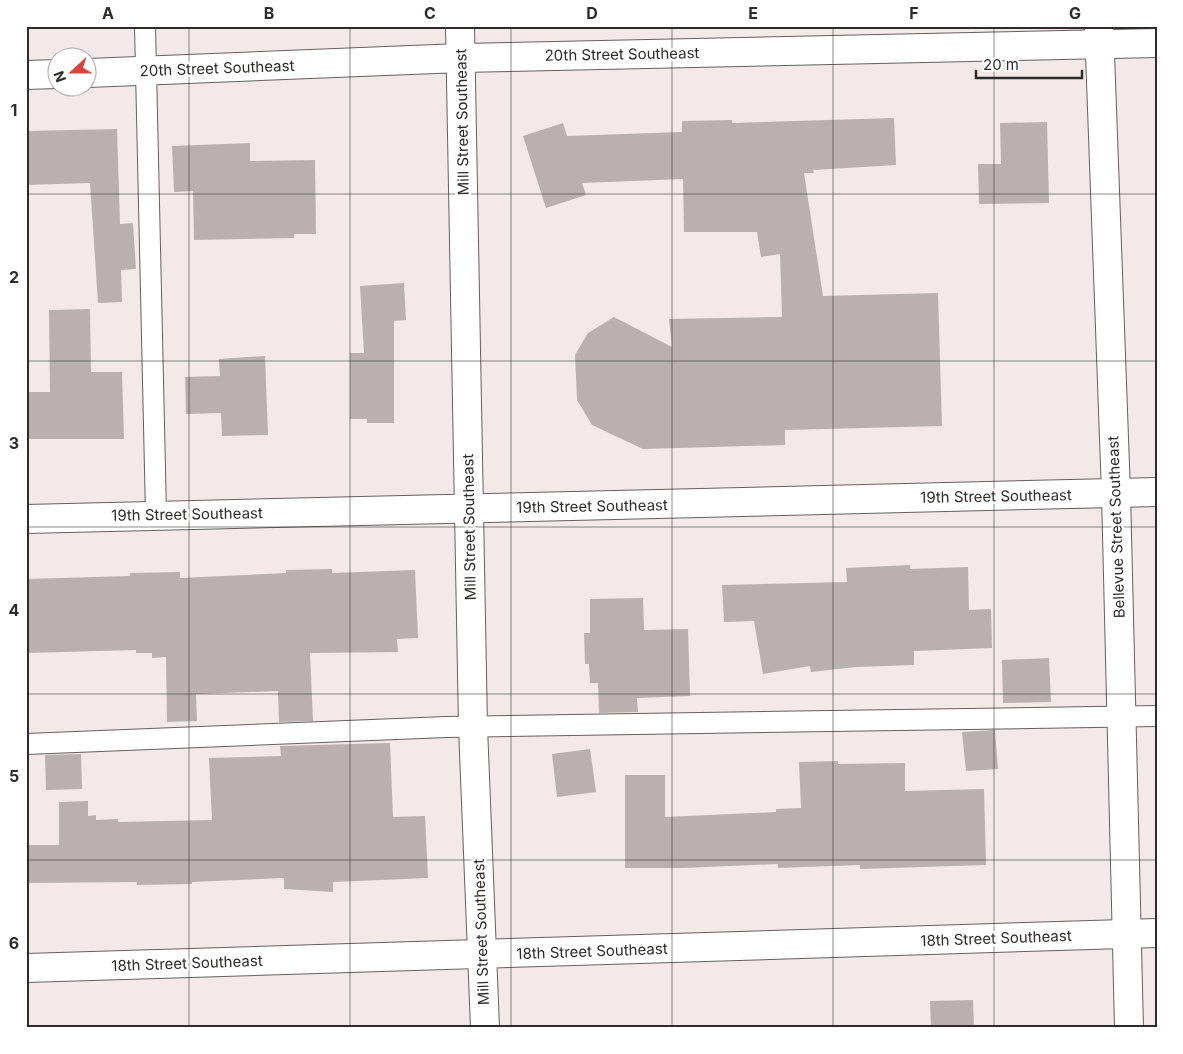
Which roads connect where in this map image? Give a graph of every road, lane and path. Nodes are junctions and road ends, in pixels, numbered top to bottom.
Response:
1 (145, 26) edge
2 (460, 26) edge
3 (1099, 35) edge
4 (1157, 43) edge
5 (461, 58) junction
6 (146, 71) junction
7 (98, 73) edge
8 (48, 74) edge
9 (26, 75) edge
10 (1157, 492) edge
11 (1116, 493) junction
12 (468, 509) junction
13 (156, 514) junction
14 (26, 519) edge
15 (1157, 716) edge
16 (1121, 717) junction
17 (473, 727) junction
18 (26, 744) edge
19 (1157, 933) edge
20 (1125, 934) junction
21 (482, 954) junction
22 (26, 968) edge
23 (485, 1028) edge
24 (1129, 1028) edge

1 - 6 lane
2 - 5 street, Mill Street Southeast
3 - 4 street, 20th Street Southeast
3 - 5 street, 20th Street Southeast
3 - 11 street, Bellevue Street Southeast
5 - 6 street, 20th Street Southeast
5 - 12 street, Mill Street Southeast
6 - 7 street, 20th Street Southeast
6 - 13 lane
8 - 9 street
10 - 11 street, 19th Street Southeast
11 - 12 street, 19th Street Southeast
11 - 16 street, Bellevue Street Southeast
12 - 13 street, 19th Street Southeast
12 - 17 street, Mill Street Southeast
13 - 14 street, 19th Street Southeast
15 - 16 lane
16 - 17 lane
16 - 20 street, Bellevue Street Southeast
17 - 18 lane
17 - 21 street, Mill Street Southeast
19 - 20 street, 18th Street Southeast
20 - 21 street, 18th Street Southeast
20 - 24 street, Bellevue Street Southeast
21 - 22 street, 18th Street Southeast
21 - 23 street, Mill Street Southeast

